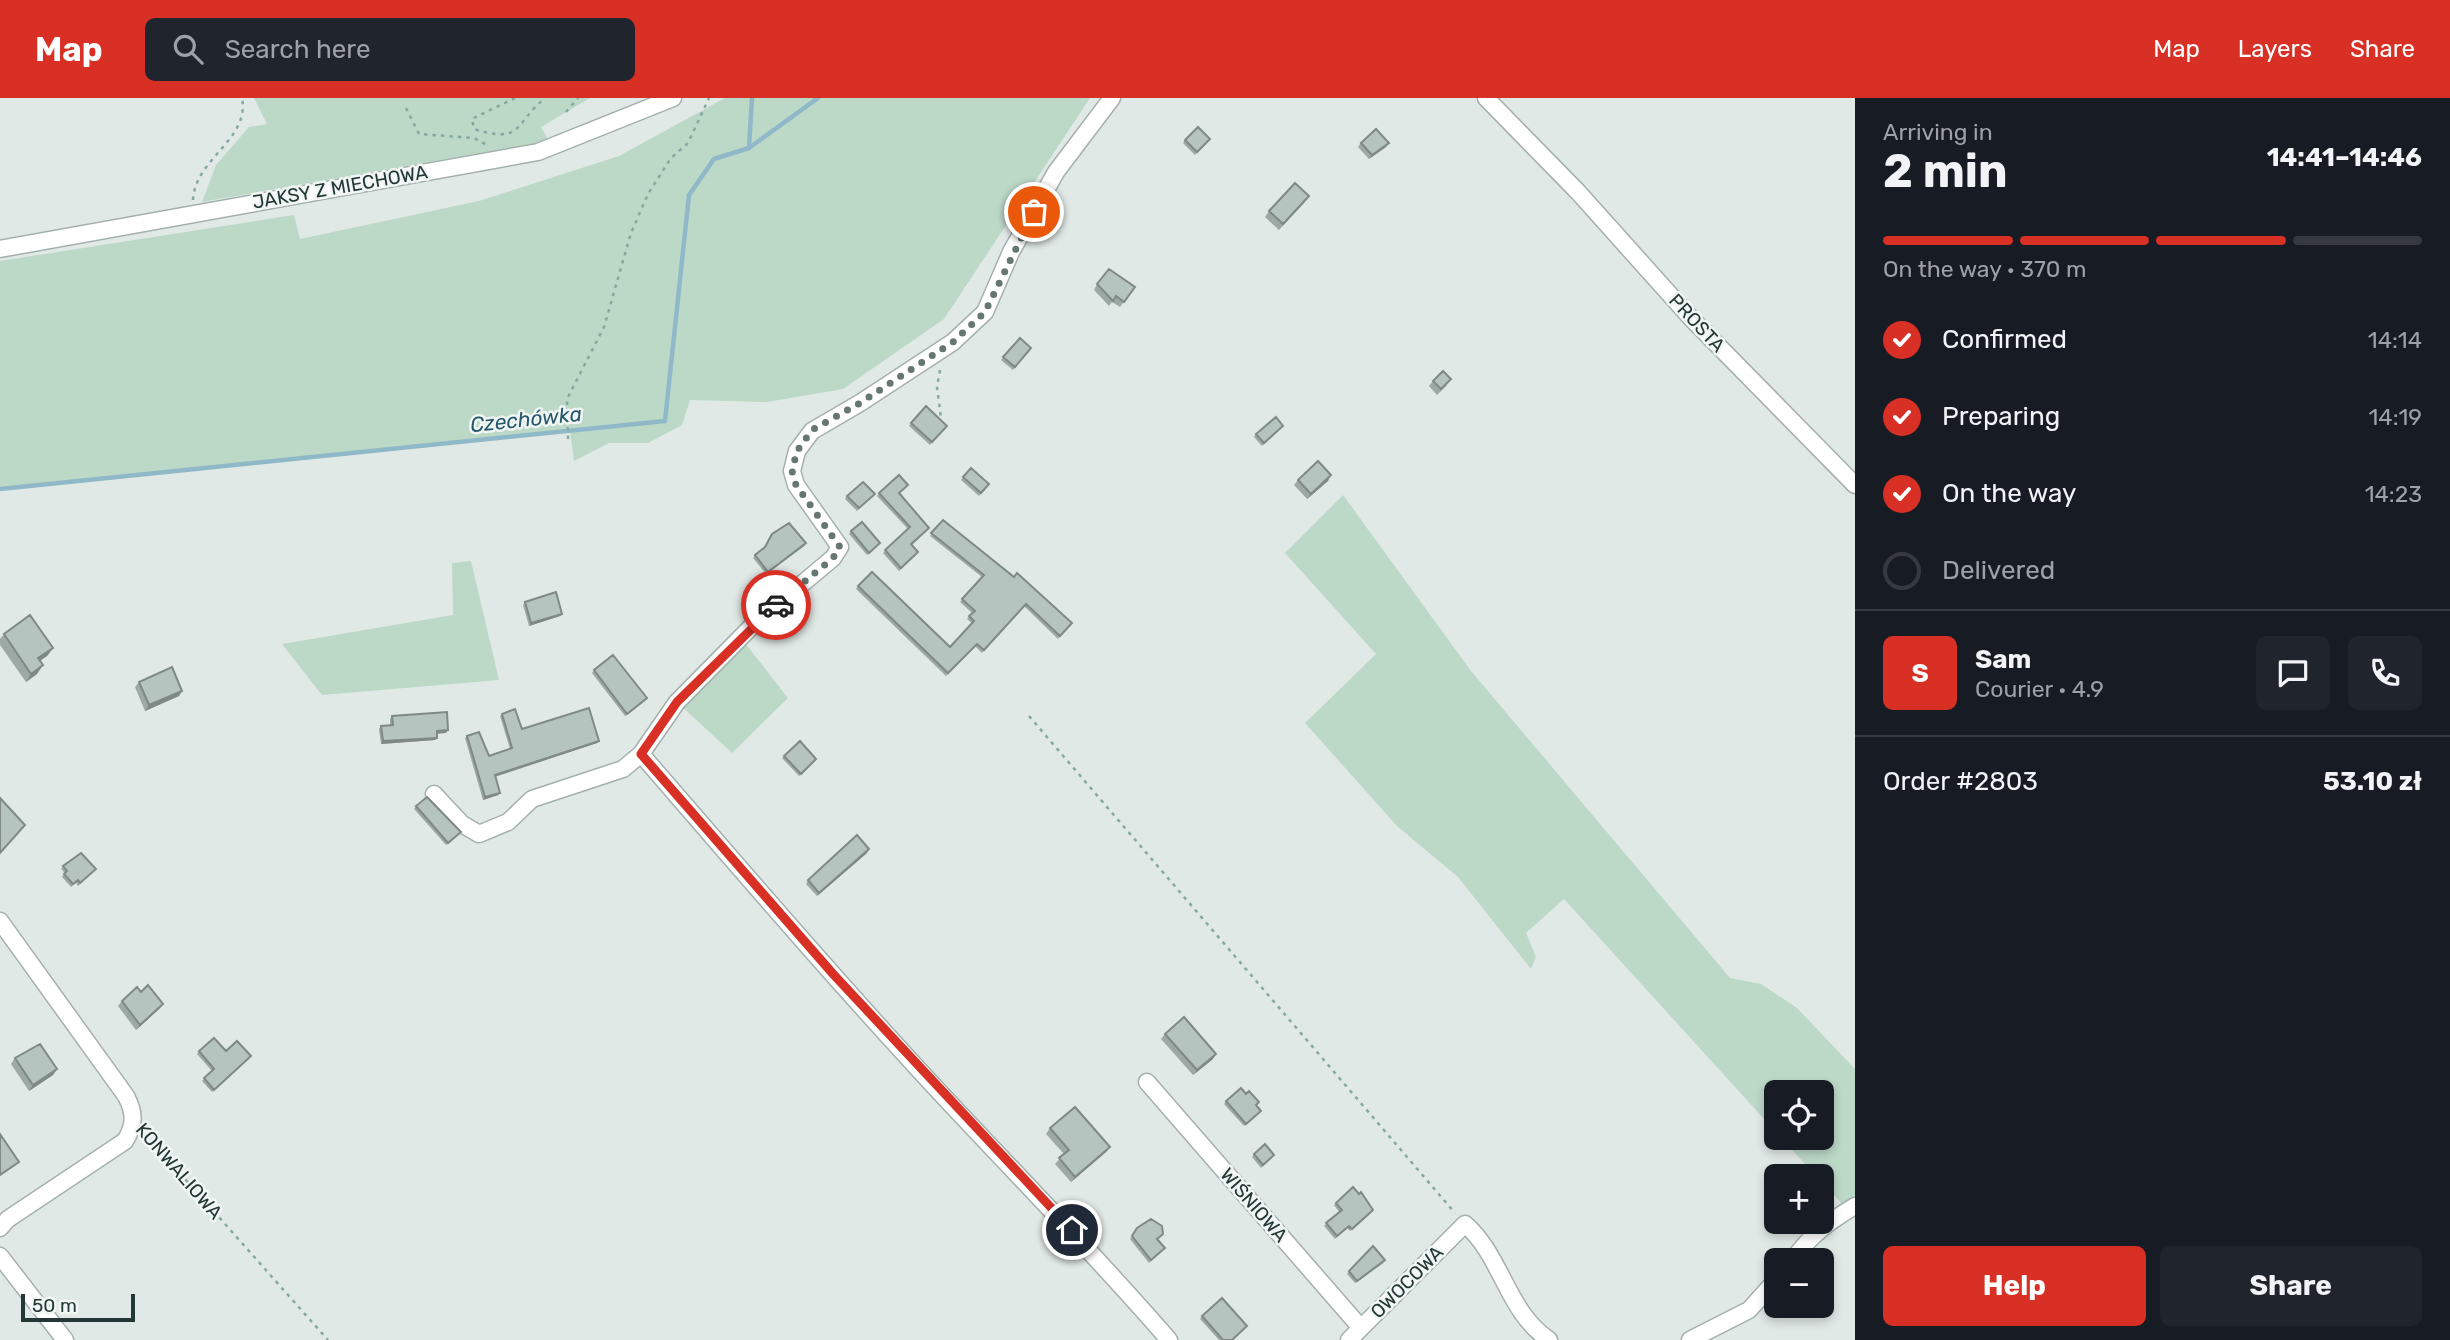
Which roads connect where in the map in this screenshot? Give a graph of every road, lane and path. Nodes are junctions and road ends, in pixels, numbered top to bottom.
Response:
1 (242, 98) edge
2 (515, 98) edge
3 (545, 98) edge
4 (578, 98) edge
5 (673, 98) edge
6 (709, 98) edge
7 (1112, 98) edge
8 (1486, 98) edge
9 (406, 108) dead end
10 (566, 112) dead end
11 (495, 160) junction
12 (192, 214) junction
13 (0, 250) edge
14 (953, 342) junction
15 (941, 418) edge
16 (568, 439) dead end
17 (1855, 485) edge
18 (1029, 716) dead end
19 (641, 754) junction
20 (434, 794) dead end
21 (0, 921) edge
22 (1147, 1082) dead end
23 (134, 1118) junction
24 (1855, 1206) edge
25 (1465, 1224) junction
26 (0, 1228) edge
27 (1801, 1248) edge
28 (0, 1256) edge
29 (1764, 1293) edge
30 (1361, 1328) junction
31 (65, 1340) edge
32 (328, 1340) edge
33 (1169, 1340) edge
34 (1349, 1340) edge
35 (1549, 1340) edge
36 (1690, 1340) edge

1 - 12 path
2 - 3 path
4 - 10 path
5 - 11 street, JAKSY Z MIECHOWA
6 - 16 path
7 - 14 street
8 - 17 street, PROSTA
9 - 11 path
11 - 12 street, JAKSY Z MIECHOWA
12 - 13 street, JAKSY Z MIECHOWA
14 - 15 path
14 - 19 street
18 - 25 path
19 - 20 street
19 - 33 street
21 - 23 street, KONWALIOWA
22 - 30 street, WIŚNIOWA
23 - 26 street
23 - 32 path, KONWALIOWA
24 - 27 street
25 - 30 street, OWOCOWA
25 - 35 street
28 - 31 street
29 - 36 street
30 - 34 street, OWOCOWA

